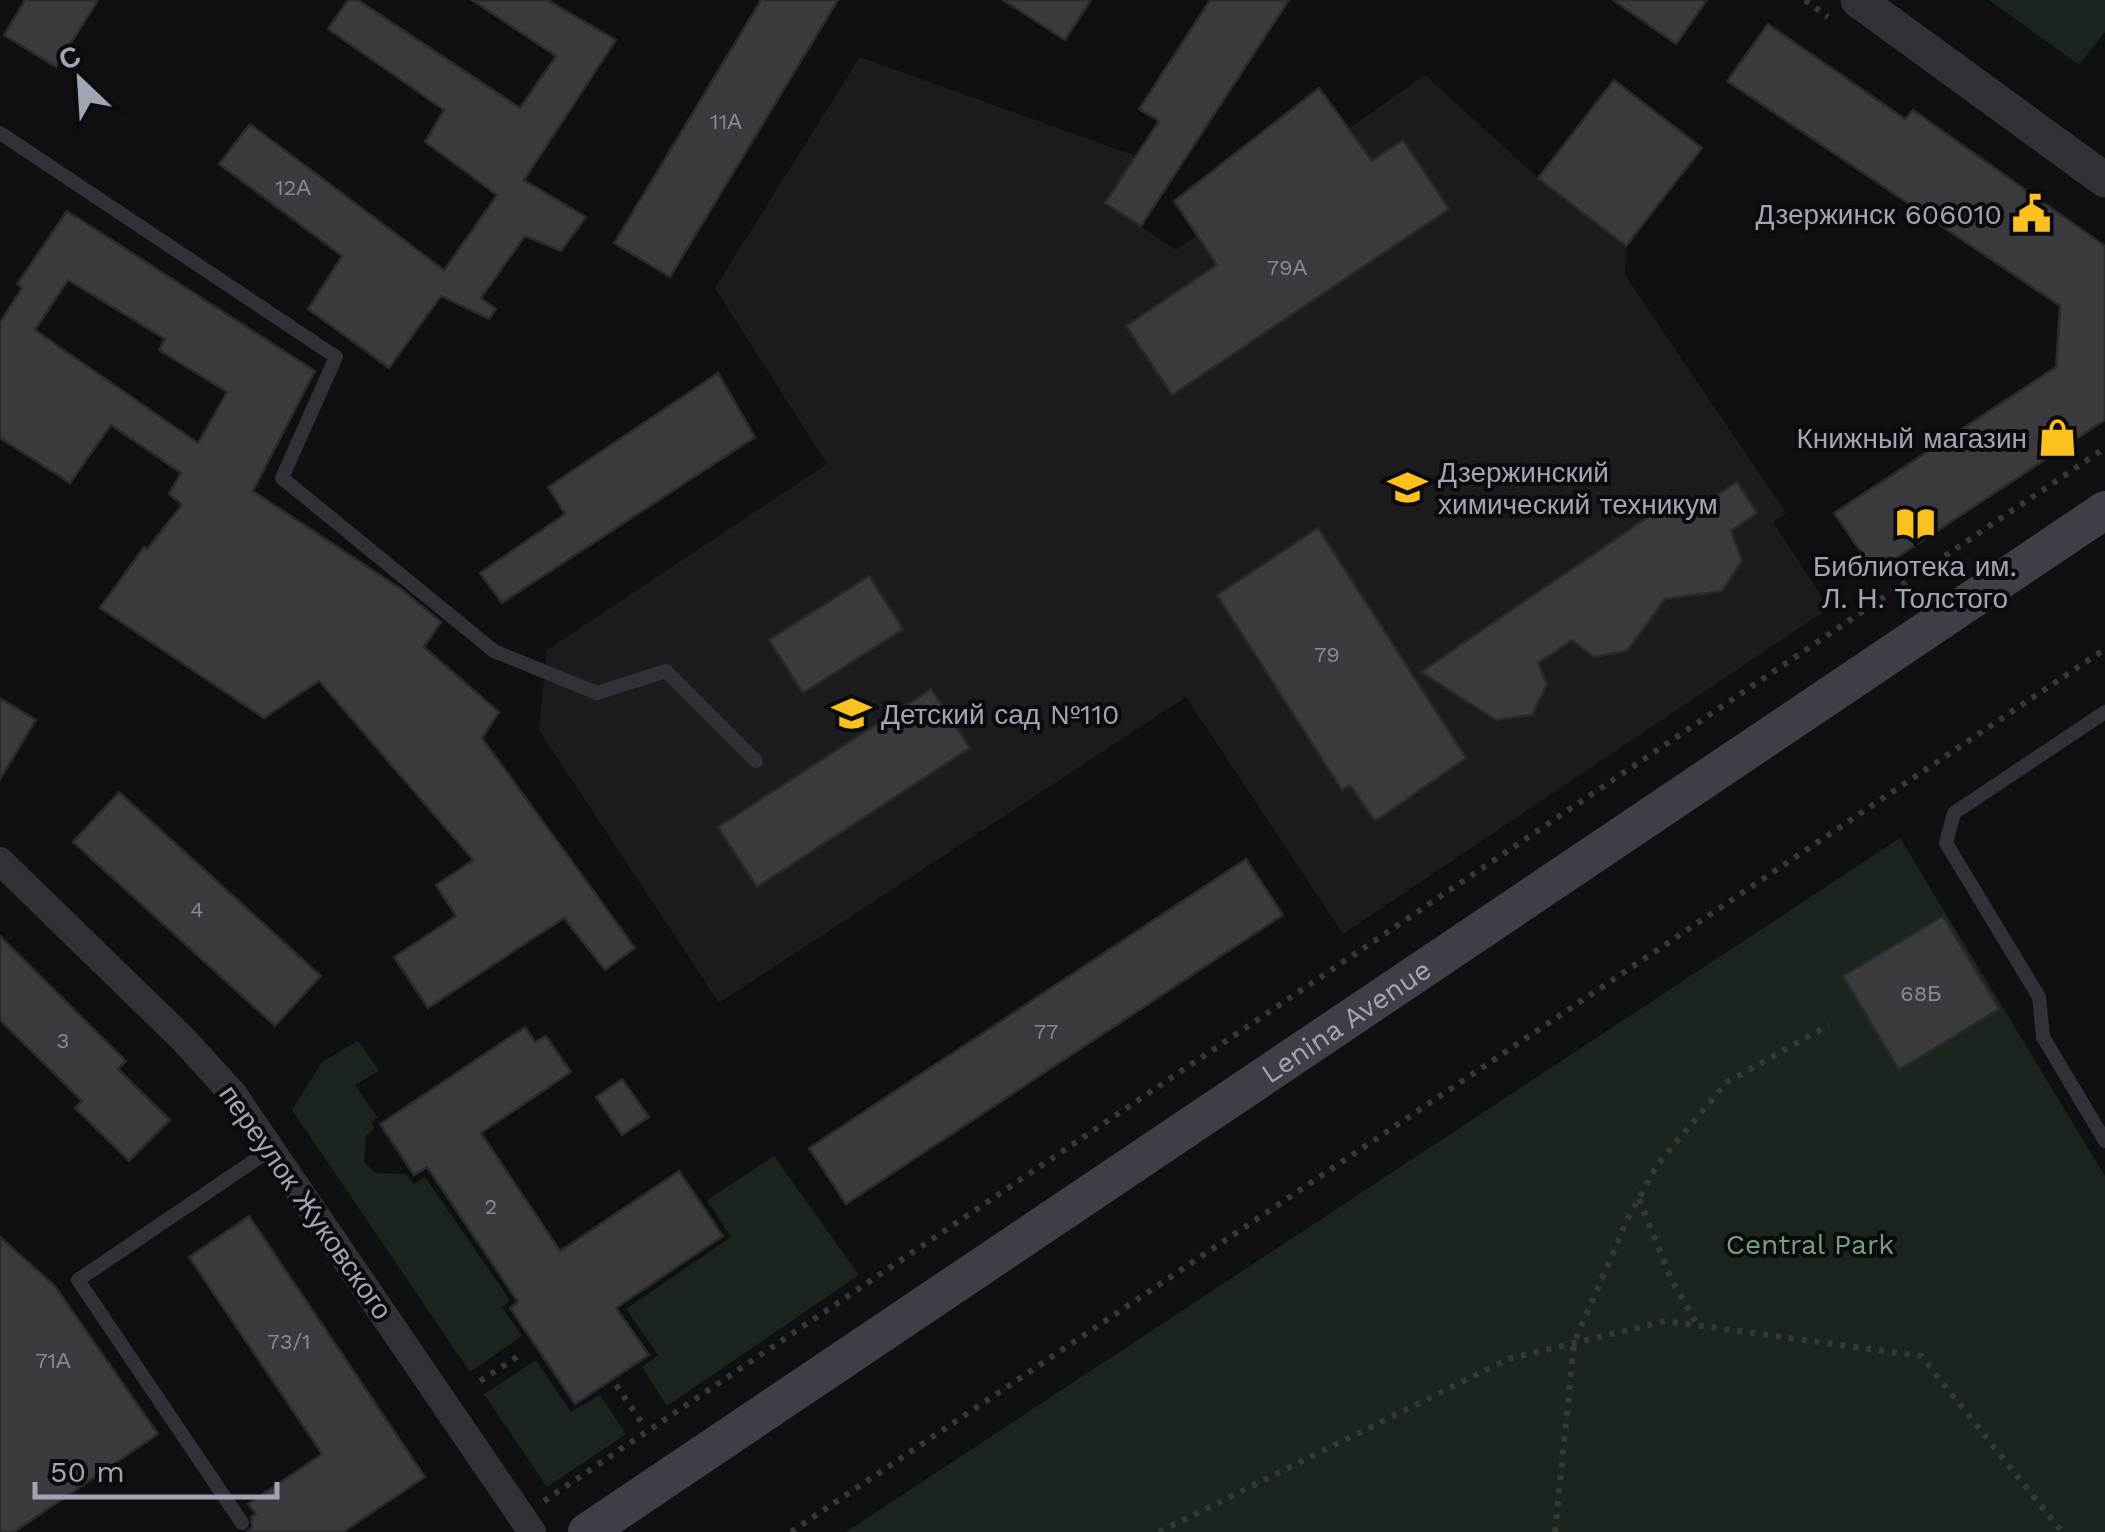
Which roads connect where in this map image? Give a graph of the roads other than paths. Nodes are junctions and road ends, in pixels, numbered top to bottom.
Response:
1 (1858, 0) edge
2 (0, 133) edge
3 (2105, 180) edge
4 (2105, 510) edge
5 (2105, 712) edge
6 (756, 761) dead end
7 (0, 861) edge
8 (2105, 1141) edge
9 (273, 1148) junction
10 (242, 1523) dead end
11 (527, 1524) edge
12 (587, 1532) edge

1 - 3 street
2 - 6 lane
4 - 12 main road, Lenina Avenue
5 - 8 lane
7 - 9 street, переулок Жуковского
9 - 10 lane
9 - 11 street, переулок Жуковского

